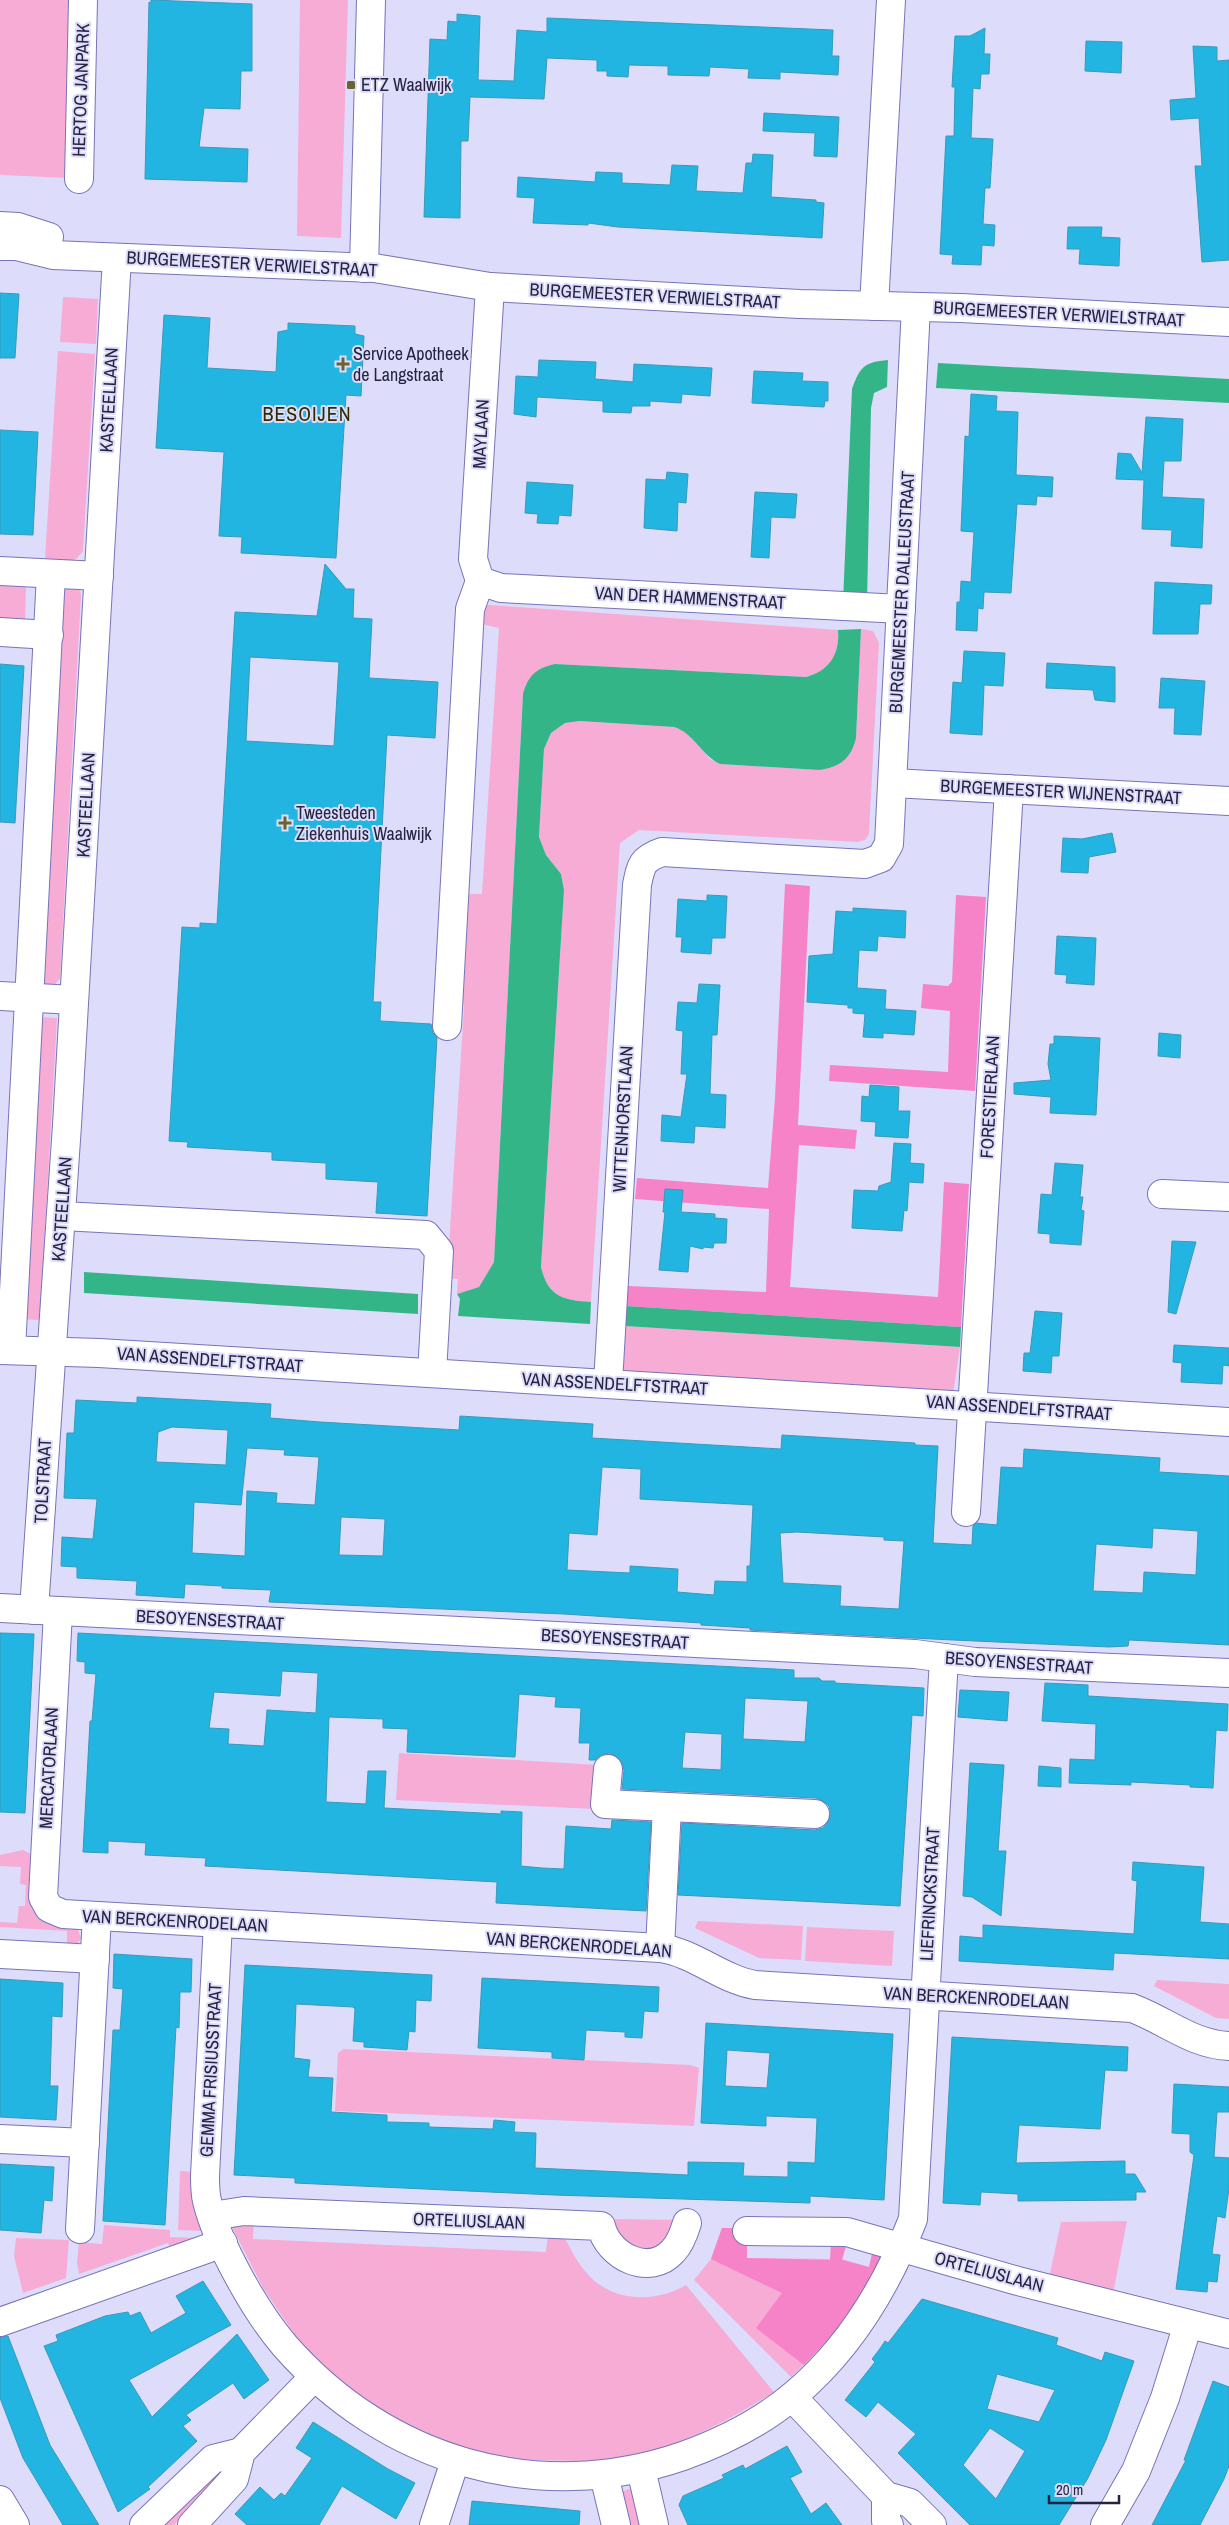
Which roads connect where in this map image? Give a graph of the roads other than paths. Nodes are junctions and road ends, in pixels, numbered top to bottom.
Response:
1 (83, 0) edge
2 (371, 0) edge
3 (892, 0) edge
4 (79, 179) dead end
5 (0, 226) edge
6 (0, 246) edge
7 (89, 256) junction
8 (117, 258) junction
9 (364, 268) junction
10 (490, 287) junction
11 (874, 306) junction
12 (916, 307) junction
13 (1227, 324) edge
14 (0, 572) edge
15 (51, 574) junction
16 (100, 576) junction
17 (480, 581) junction
18 (901, 609) junction
19 (0, 632) edge
20 (48, 635) junction
21 (893, 783) junction
22 (1009, 789) junction
23 (1229, 801) edge
24 (648, 857) joint
25 (0, 996) edge
26 (30, 998) junction
27 (74, 1000) junction
28 (447, 1026) dead end
29 (1162, 1194) dead end
30 (1229, 1198) edge
31 (62, 1216) junction
32 (5, 1350) edge
33 (52, 1351) junction
34 (432, 1374) junction
35 (608, 1383) junction
36 (972, 1406) junction
37 (1229, 1422) edge
38 (966, 1512) dead end
39 (0, 1608) edge
40 (46, 1611) junction
41 (944, 1658) junction
42 (1229, 1673) edge
43 (608, 1769) dead end
44 (667, 1807) junction
45 (815, 1814) dead end
46 (63, 1914) joint
47 (97, 1916) junction
48 (218, 1923) junction
49 (660, 1948) junction
50 (0, 1954) edge
51 (95, 1959) junction
52 (925, 1995) junction
53 (1229, 2046) edge
54 (0, 2139) edge
55 (85, 2143) junction
56 (212, 2216) junction
57 (687, 2224) dead end
58 (80, 2230) dead end
59 (747, 2231) dead end
60 (223, 2243) junction
61 (902, 2248) junction
62 (0, 2322) edge
63 (1188, 2324) junction
64 (1229, 2334) edge
65 (314, 2377) junction
66 (792, 2397) junction
67 (241, 2452) junction
68 (456, 2461) junction
69 (641, 2469) junction
70 (604, 2474) junction
71 (886, 2496) junction
72 (0, 2500) edge
73 (15, 2525) edge
74 (144, 2525) edge
75 (192, 2525) edge
76 (434, 2525) edge
77 (616, 2525) edge
78 (654, 2525) edge
79 (889, 2525) edge
80 (932, 2525) edge
81 (1105, 2525) edge

1 - 4 street, HERTOG JANPARK
2 - 9 street
3 - 11 street
5 - 7 street, BURGEMEESTER VERWIELSTRAAT
6 - 7 street, BURGEMEESTER VERWIELSTRAAT
7 - 8 street, BURGEMEESTER VERWIELSTRAAT
8 - 9 street, BURGEMEESTER VERWIELSTRAAT
8 - 16 street, KASTEELLAAN
9 - 10 street, BURGEMEESTER VERWIELSTRAAT
10 - 11 street, BURGEMEESTER VERWIELSTRAAT
10 - 17 street, MAYLAAN
11 - 12 street, BURGEMEESTER VERWIELSTRAAT
12 - 13 street, BURGEMEESTER VERWIELSTRAAT
12 - 18 street, BURGEMEESTER DALLEUSTRAAT
14 - 15 street
15 - 16 street
15 - 20 street
16 - 27 street, KASTEELLAAN
17 - 18 street, VAN DER HAMMENSTRAAT
17 - 28 street
18 - 21 street, BURGEMEESTER DALLEUSTRAAT
19 - 20 street
20 - 26 street
21 - 22 street, BURGEMEESTER WIJNENSTRAAT
21 - 24 street, BURGEMEESTER DALLEUSTRAAT
22 - 23 street, BURGEMEESTER WIJNENSTRAAT
22 - 36 street, FORESTIERLAAN
24 - 35 street, WITTENHORSTLAAN
25 - 26 street
26 - 27 street
26 - 32 street
27 - 31 street, KASTEELLAAN
29 - 30 street
31 - 33 street, KASTEELLAAN
31 - 34 street
32 - 33 street, VAN ASSENDELFTSTRAAT
33 - 34 street, VAN ASSENDELFTSTRAAT
33 - 40 street, TOLSTRAAT
34 - 35 street, VAN ASSENDELFTSTRAAT
35 - 36 street, VAN ASSENDELFTSTRAAT
36 - 37 street, VAN ASSENDELFTSTRAAT
36 - 38 street, FORESTIERLAAN
39 - 40 street, BESOYENSESTRAAT
40 - 41 street, BESOYENSESTRAAT
40 - 46 street, MERCATORLAAN
41 - 42 street, BESOYENSESTRAAT
41 - 52 street, LIEFRINCKSTRAAT
43 - 44 street
44 - 45 street
44 - 49 street
46 - 47 street, VAN BERCKENRODELAAN
47 - 48 street, VAN BERCKENRODELAAN
47 - 51 street
48 - 49 street, VAN BERCKENRODELAAN
48 - 56 street, GEMMA FRISIUSSTRAAT
49 - 52 street, VAN BERCKENRODELAAN
50 - 51 street
51 - 55 street
52 - 53 street, VAN BERCKENRODELAAN
52 - 61 street, LIEFRINCKSTRAAT
54 - 55 street
55 - 58 street
56 - 57 street, ORTELIUSLAAN
56 - 60 street, GEMMA FRISIUSSTRAAT
59 - 61 street, ORTELIUSLAAN
60 - 62 street
60 - 65 street, GEMMA FRISIUSSTRAAT
61 - 63 street, ORTELIUSLAAN
61 - 66 street, LIEFRINCKSTRAAT
63 - 64 street, ORTELIUSLAAN
63 - 81 street
65 - 67 street
65 - 68 street, GEMMA FRISIUSSTRAAT
66 - 69 street, LIEFRINCKSTRAAT
66 - 71 street
67 - 74 street
67 - 75 street
68 - 70 street, GEMMA FRISIUSSTRAAT
68 - 76 street
69 - 70 street, LIEFRINCKSTRAAT
69 - 78 street
70 - 77 street
71 - 79 street
71 - 80 street
72 - 73 street

